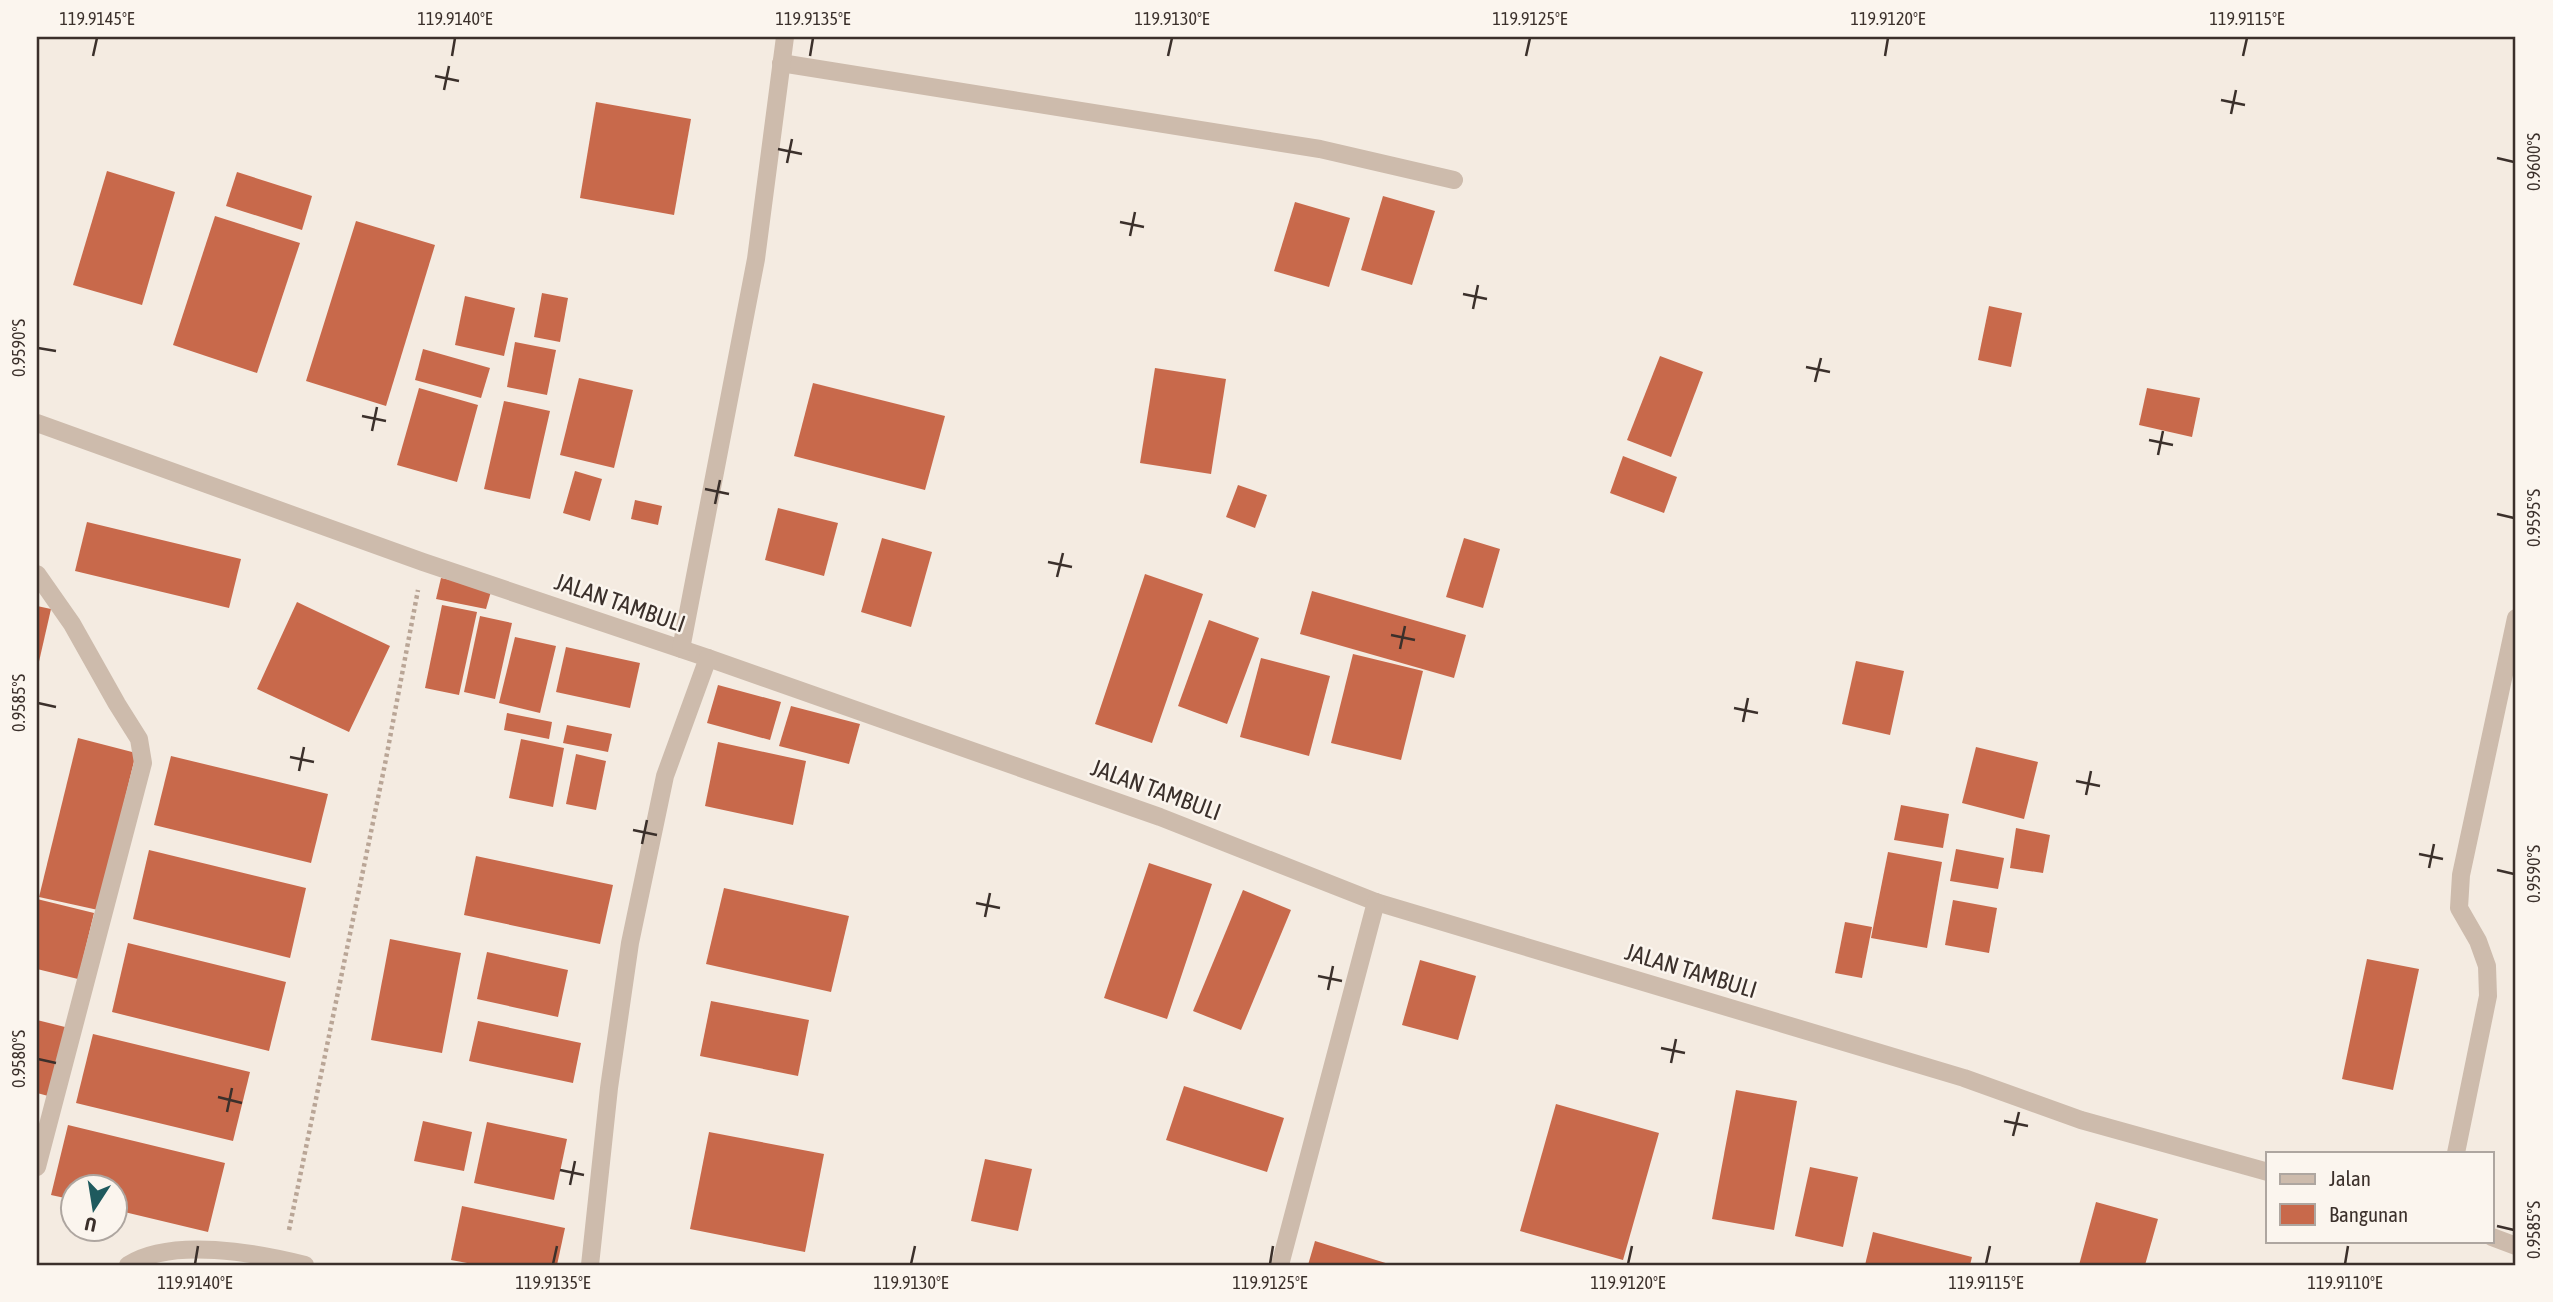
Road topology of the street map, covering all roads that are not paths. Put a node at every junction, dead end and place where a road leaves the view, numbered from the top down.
1 (785, 37) edge
2 (781, 62) junction
3 (1454, 180) dead end
4 (39, 424) edge
5 (37, 443) edge
6 (37, 574) edge
7 (2516, 618) edge
8 (681, 649) junction
9 (708, 658) junction
10 (1376, 902) junction
11 (2456, 1152) edge
12 (37, 1167) edge
13 (2266, 1171) edge
14 (2494, 1238) edge
15 (2516, 1246) edge
16 (128, 1265) edge
17 (305, 1265) edge
18 (590, 1265) edge
19 (1280, 1265) edge

1 - 2 street
2 - 3 street
2 - 8 street
4 - 5 street
4 - 8 street, JALAN TAMBULI
6 - 12 street
7 - 11 street
8 - 9 street, JALAN TAMBULI
9 - 10 street, JALAN TAMBULI
9 - 18 street
10 - 13 street, JALAN TAMBULI
10 - 19 street
14 - 15 street
16 - 17 street

